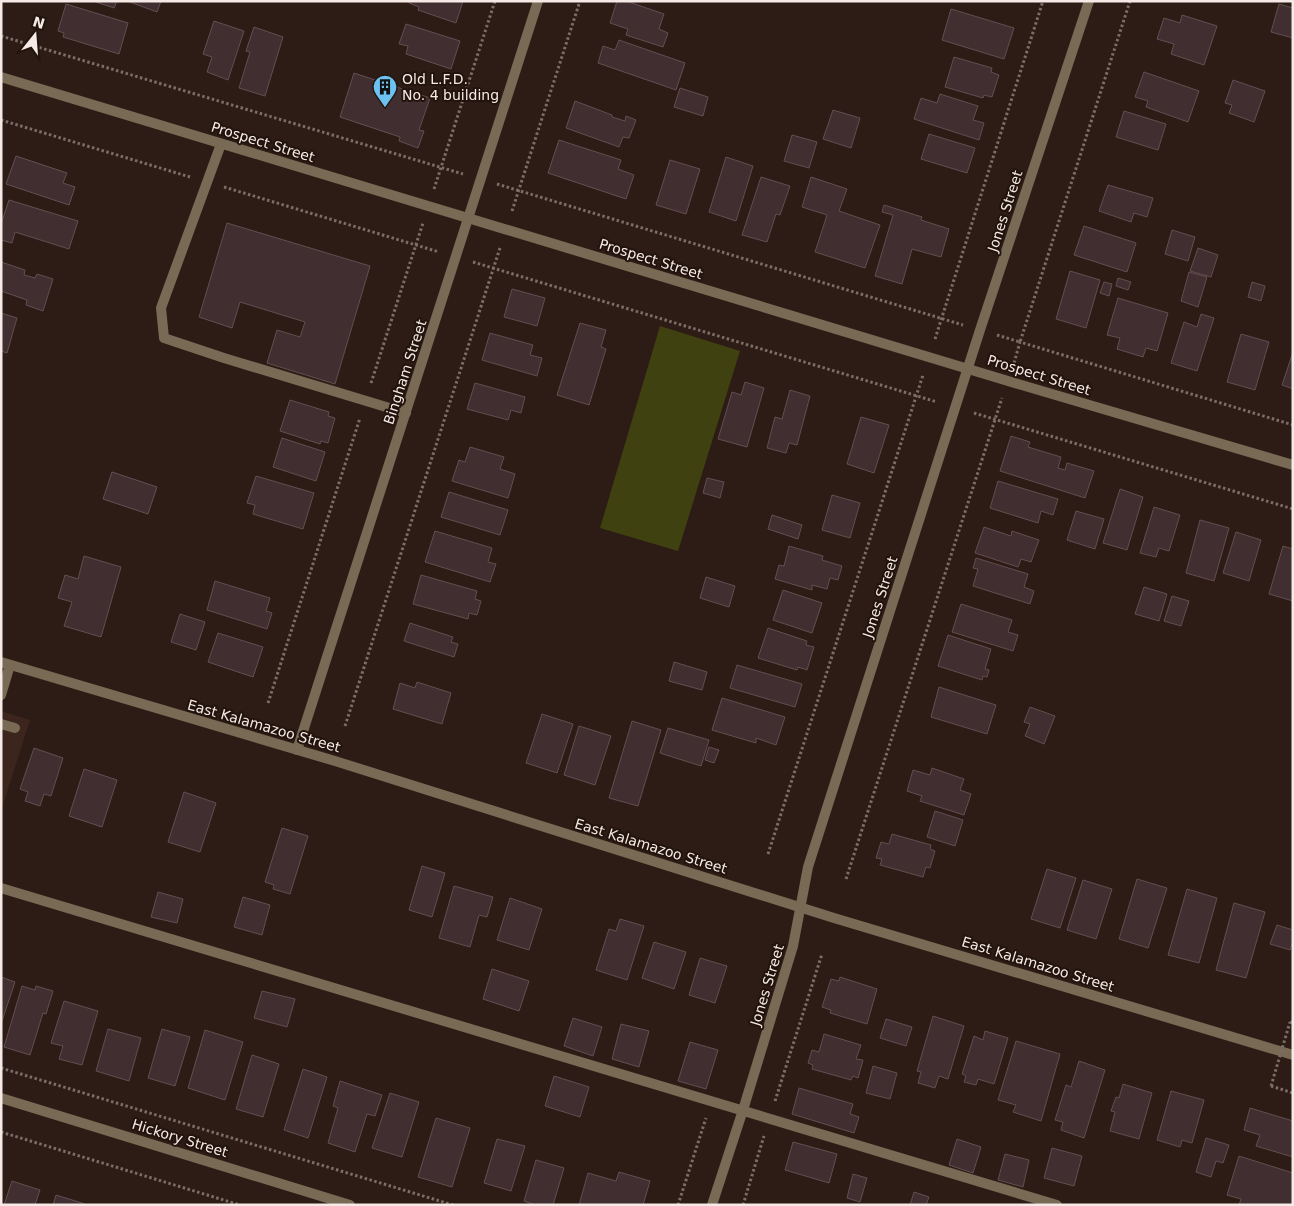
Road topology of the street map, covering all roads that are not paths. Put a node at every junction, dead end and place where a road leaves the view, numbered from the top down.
1 (538, 1) edge
2 (1089, 1) edge
3 (1, 78) edge
4 (221, 144) junction
5 (468, 218) junction
6 (968, 368) junction
7 (406, 413) junction
8 (1293, 465) edge
9 (5, 664) edge
10 (1, 695) edge
11 (1, 724) edge
12 (15, 728) dead end
13 (296, 750) junction
14 (1, 888) edge
15 (800, 906) junction
16 (1293, 1054) edge
17 (1, 1098) edge
18 (743, 1110) junction
19 (350, 1205) edge
20 (712, 1205) edge
21 (1057, 1205) edge

1 - 5 street, Bingham Street
2 - 6 street, Jones Street
3 - 4 street, Prospect Street
4 - 5 street, Prospect Street
4 - 7 street
5 - 6 street, Prospect Street
5 - 7 street, Bingham Street
6 - 8 street, Prospect Street
6 - 15 street, Jones Street
7 - 13 street, Bingham Street
9 - 10 street
9 - 13 street, East Kalamazoo Street
11 - 12 street
13 - 15 street, East Kalamazoo Street
14 - 18 street
15 - 16 street, East Kalamazoo Street
15 - 18 street, Jones Street
17 - 19 street, Hickory Street
18 - 20 street, Jones Street
18 - 21 street

